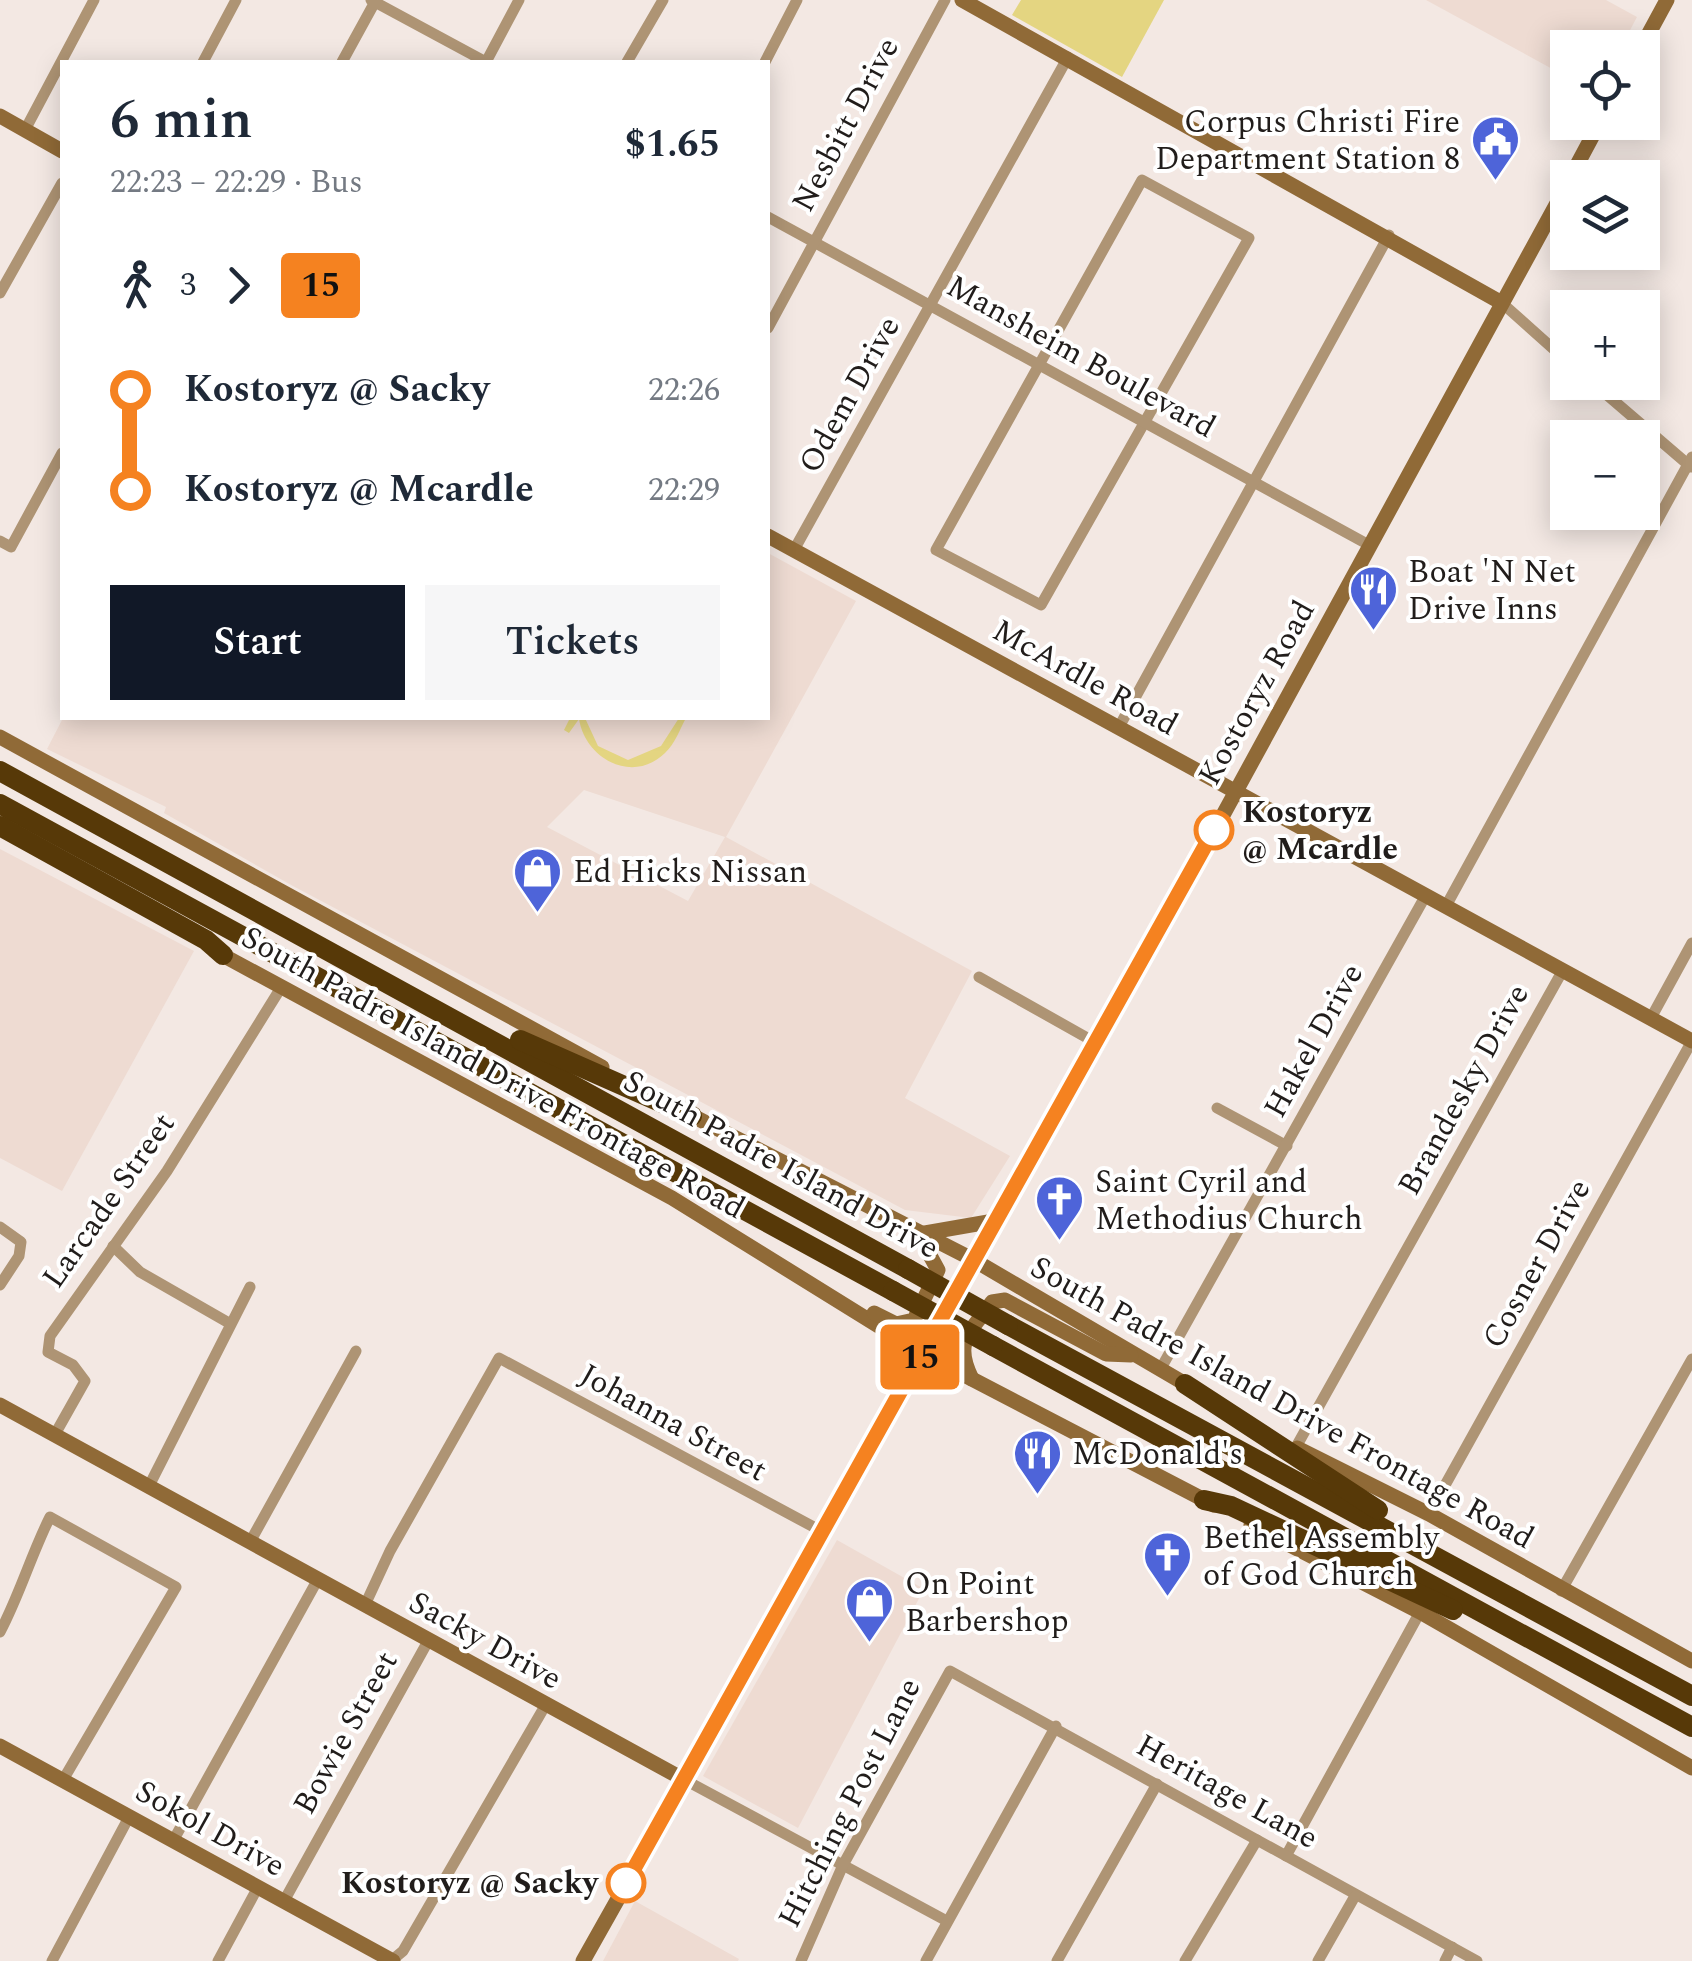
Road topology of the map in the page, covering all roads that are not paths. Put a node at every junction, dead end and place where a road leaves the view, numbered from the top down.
1 (94, 0) edge
2 (236, 0) edge
3 (518, 0) edge
4 (663, 0) edge
5 (797, 0) edge
6 (945, 0) edge
7 (962, 0) edge
8 (1667, 0) edge
9 (374, 1) edge
10 (1651, 30) edge
11 (1068, 57) junction
12 (62, 60) edge
13 (204, 60) edge
14 (343, 60) edge
15 (482, 60) edge
16 (487, 60) edge
17 (628, 60) edge
18 (766, 60) edge
19 (60, 63) edge
20 (0, 116) edge
21 (24, 130) junction
22 (60, 149) edge
23 (60, 186) edge
24 (1550, 215) edge
25 (770, 217) edge
26 (1389, 235) junction
27 (814, 242) junction
28 (0, 293) edge
29 (1502, 302) junction
30 (932, 306) junction
31 (770, 324) edge
32 (1550, 346) edge
33 (1040, 365) junction
34 (1614, 400) edge
35 (1146, 423) junction
36 (60, 456) edge
37 (1691, 463) edge
38 (1251, 480) junction
39 (770, 537) edge
40 (5, 544) edge
41 (1369, 545) junction
42 (794, 550) junction
43 (1119, 728) junction
44 (0, 737) edge
45 (0, 771) edge
46 (1235, 791) junction
47 (0, 804) edge
48 (0, 826) edge
49 (0, 837) edge
50 (1426, 895) junction
51 (1446, 906) junction
52 (1692, 943) edge
53 (322, 945) junction
54 (223, 955) junction
55 (1562, 970) junction
56 (979, 977) dead end
57 (282, 986) junction
58 (1652, 1018) junction
59 (1692, 1041) edge
60 (1098, 1044) junction
61 (1217, 1108) dead end
62 (692, 1116) junction
63 (1287, 1146) junction
64 (994, 1221) junction
65 (0, 1227) edge
66 (916, 1231) junction
67 (113, 1246) junction
68 (972, 1260) junction
69 (776, 1265) junction
70 (0, 1285) edge
71 (250, 1287) dead end
72 (228, 1323) junction
73 (356, 1351) dead end
74 (922, 1353) junction
75 (1135, 1355) junction
76 (1692, 1359) edge
77 (1160, 1370) junction
78 (972, 1379) junction
79 (1184, 1384) junction
80 (0, 1406) edge
81 (54, 1436) junction
82 (1296, 1447) junction
83 (149, 1486) junction
84 (1204, 1500) junction
85 (1430, 1514) junction
86 (823, 1532) junction
87 (250, 1542) junction
88 (318, 1579) junction
89 (1493, 1586) junction
90 (1561, 1591) junction
91 (365, 1605) junction
92 (1420, 1612) junction
93 (0, 1632) edge
94 (427, 1643) junction
95 (1568, 1660) junction
96 (1692, 1660) edge
97 (950, 1670) joint
98 (1692, 1696) edge
99 (545, 1706) junction
100 (1056, 1726) junction
101 (1692, 1727) edge
102 (1, 1748) edge
103 (1692, 1768) edge
104 (684, 1779) junction
105 (63, 1780) junction
106 (1158, 1784) junction
107 (130, 1817) junction
108 (1257, 1840) junction
109 (173, 1841) junction
110 (1286, 1856) junction
111 (843, 1865) junction
112 (258, 1887) junction
113 (1355, 1896) junction
114 (284, 1901) junction
115 (946, 1920) junction
116 (1452, 1947) junction
117 (52, 1961) edge
118 (218, 1961) edge
119 (392, 1961) edge
120 (583, 1961) edge
121 (800, 1961) edge
122 (926, 1961) edge
123 (1057, 1961) edge
124 (1185, 1961) edge
125 (1318, 1961) edge
126 (1446, 1961) edge
127 (1477, 1961) edge

1 - 12 street
2 - 13 street
3 - 16 street
4 - 17 street
5 - 18 street
6 - 27 street, Nesbitt Drive
7 - 11 main road
8 - 10 main road
9 - 14 street
9 - 15 street
11 - 26 main road
11 - 30 street, Odem Drive
19 - 21 street
20 - 21 main road
21 - 22 main road
23 - 28 street
24 - 29 main road, Kostoryz Road
25 - 27 street, Mansheim Boulevard
26 - 29 main road
26 - 38 street
27 - 30 street, Mansheim Boulevard
27 - 31 street, Nesbitt Drive
29 - 32 street
29 - 41 main road, Kostoryz Road
30 - 33 street, Mansheim Boulevard
30 - 42 street, Odem Drive
33 - 35 street, Mansheim Boulevard
33 - 35 street
33 - 35 street
34 - 37 street
35 - 38 street, Mansheim Boulevard
36 - 40 street
37 - 51 street
38 - 41 street, Mansheim Boulevard
38 - 43 street
39 - 42 main road, McArdle Road
41 - 46 main road, Kostoryz Road
42 - 43 main road, McArdle Road
43 - 46 main road, McArdle Road
44 - 62 main road, South Padre Island Drive Frontage Road
45 - 53 highway, South Padre Island Drive
46 - 50 main road, McArdle Road
46 - 60 main road, Kostoryz Road
47 - 95 highway, South Padre Island Drive, bridge
48 - 54 highway
49 - 54 main road, South Padre Island Drive Frontage Road
50 - 51 main road, McArdle Road
50 - 63 street, Hakel Drive
51 - 55 main road, McArdle Road
52 - 58 street
53 - 62 highway
53 - 89 highway, South Padre Island Drive, bridge
54 - 57 main road, South Padre Island Drive Frontage Road
55 - 58 main road, McArdle Road
55 - 82 street, Brandesky Drive
56 - 60 street
57 - 67 street, Larcade Street
57 - 69 main road, South Padre Island Drive Frontage Road
58 - 59 main road, McArdle Road
59 - 85 street, Cosner Drive
60 - 64 main road, Kostoryz Road
61 - 63 street
62 - 66 main road, South Padre Island Drive Frontage Road
63 - 77 street, Hakel Drive
64 - 66 main road
64 - 68 main road, Kostoryz Road
65 - 70 street
66 - 68 main road, South Padre Island Drive Frontage Road
66 - 69 main road
67 - 72 street
67 - 81 street, Larcade Street
68 - 74 main road, Kostoryz Road
68 - 75 main road, South Padre Island Drive Frontage Road
69 - 74 main road, South Padre Island Drive Frontage Road
71 - 72 street
72 - 83 street
73 - 87 street
74 - 78 main road, South Padre Island Drive Frontage Road
74 - 86 main road, Kostoryz Road
75 - 77 main road, South Padre Island Drive Frontage Road
75 - 78 main road
76 - 90 street
77 - 79 main road, South Padre Island Drive Frontage Road
78 - 84 main road, South Padre Island Drive Frontage Road
79 - 82 main road, South Padre Island Drive Frontage Road
79 - 89 highway
80 - 81 main road, Sacky Drive
81 - 83 main road, Sacky Drive
82 - 85 main road, South Padre Island Drive Frontage Road
83 - 87 main road, Sacky Drive
84 - 92 main road, South Padre Island Drive Frontage Road
84 - 95 highway
85 - 90 main road, South Padre Island Drive Frontage Road
86 - 91 street, Johanna Street
86 - 104 main road, Kostoryz Road
87 - 88 main road, Sacky Drive
88 - 91 main road, Sacky Drive
88 - 109 street
89 - 98 highway, South Padre Island Drive
90 - 96 main road, South Padre Island Drive Frontage Road
91 - 94 main road, Sacky Drive
92 - 103 main road, South Padre Island Drive Frontage Road
92 - 110 street
93 - 105 street
94 - 99 main road, Sacky Drive
94 - 114 street, Bowie Street
95 - 101 highway, South Padre Island Drive
97 - 100 street, Heritage Lane
97 - 111 street, Hitching Post Lane
99 - 104 main road, Sacky Drive
99 - 119 street
100 - 106 street, Heritage Lane
100 - 115 street
102 - 105 main road, Sokol Drive
104 - 111 street, Sacky Drive
104 - 120 main road, Kostoryz Road
105 - 107 main road, Sokol Drive
106 - 108 street, Heritage Lane
106 - 123 street
107 - 109 main road, Sokol Drive
107 - 117 street
108 - 110 street, Heritage Lane
108 - 124 street
109 - 112 main road, Sokol Drive
110 - 113 street, Heritage Lane
111 - 115 street, Sacky Drive
111 - 121 street, Hitching Post Lane
112 - 114 main road, Sokol Drive
112 - 118 street
113 - 116 street, Heritage Lane
113 - 125 street
114 - 119 main road, Sokol Drive
115 - 122 street
116 - 126 street
116 - 127 street, Heritage Lane

